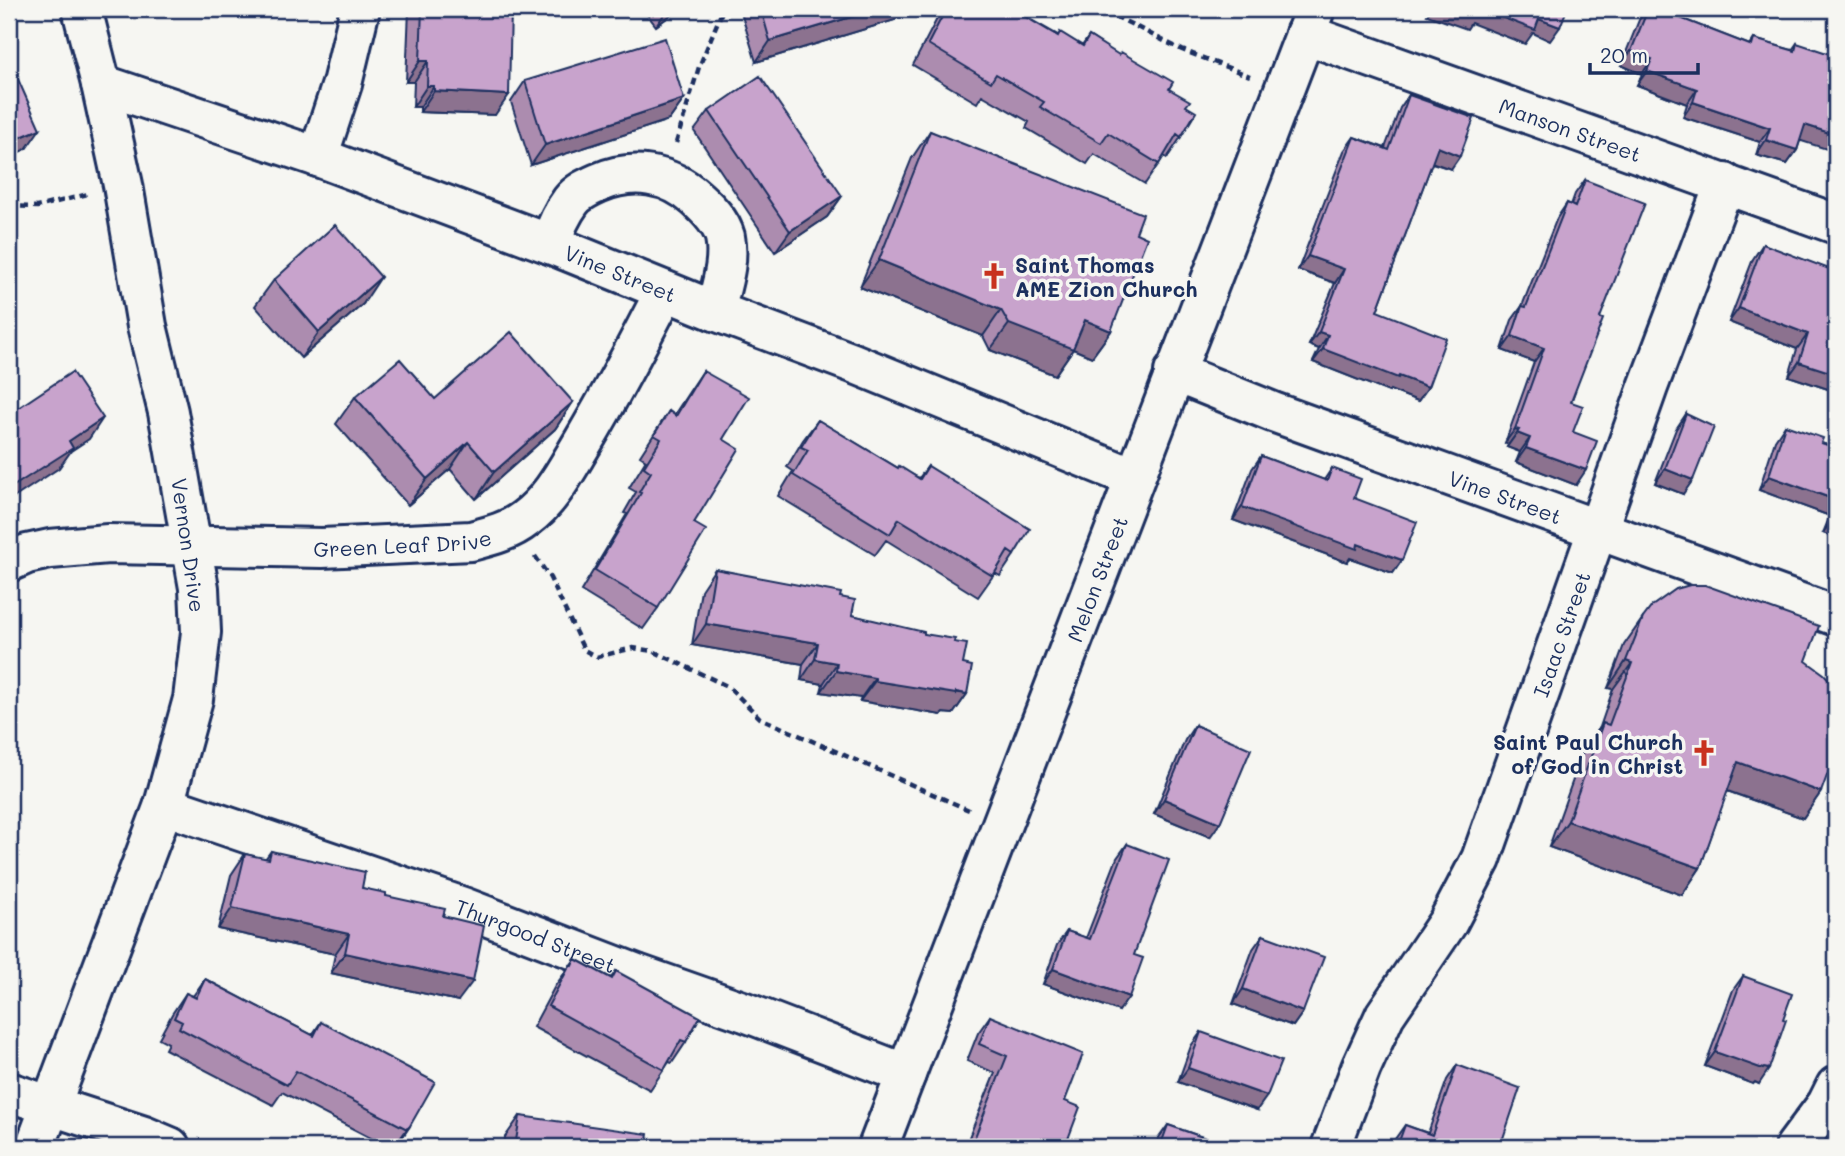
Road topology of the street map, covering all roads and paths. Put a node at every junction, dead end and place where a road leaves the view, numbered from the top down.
1 (82, 9) edge
2 (360, 9) edge
3 (723, 9) edge
4 (1092, 9) edge
5 (1310, 21) edge
6 (101, 84) junction
7 (1284, 89) junction
8 (318, 157) junction
9 (666, 179) junction
10 (1725, 183) junction
11 (123, 185) junction
12 (9, 206) edge
13 (1836, 225) edge
14 (550, 244) junction
15 (665, 291) junction
16 (715, 310) junction
17 (1174, 372) junction
18 (1134, 478) junction
19 (515, 526) junction
20 (1598, 530) junction
21 (192, 547) junction
22 (9, 562) edge
23 (1836, 616) edge
24 (164, 804) junction
25 (1001, 824) junction
26 (906, 1074) junction
27 (1836, 1086) edge
28 (9, 1092) edge
29 (52, 1106) junction
30 (35, 1147) edge
31 (170, 1147) edge
32 (878, 1147) edge
33 (1331, 1147) edge
34 (1795, 1147) edge

1 - 6 street, Vernon Drive
2 - 8 street
3 - 9 path
4 - 7 path
5 - 7 street, Melon Street
5 - 10 street, Manson Street
6 - 8 street, Vine Street
6 - 11 street, Vernon Drive
7 - 17 street, Melon Street
8 - 14 street, Vine Street
9 - 14 street
9 - 16 street
10 - 13 street, Manson Street
10 - 20 street, Isaac Street
11 - 12 path
11 - 21 street, Vernon Drive
14 - 15 street, Vine Street
15 - 16 street, Vine Street
15 - 19 street, Green Leaf Drive
16 - 18 street, Vine Street
17 - 18 street, Melon Street
17 - 20 street, Vine Street
18 - 25 street, Melon Street
19 - 21 street, Green Leaf Drive
19 - 25 path
20 - 23 street, Vine Street
20 - 33 street, Isaac Street
21 - 22 street, Green Leaf Drive
21 - 24 street, Vernon Drive
24 - 26 street, Thurgood Street
24 - 29 street, Vernon Drive
25 - 26 street, Melon Street
26 - 32 street, Melon Street
27 - 34 street
28 - 29 street
29 - 30 street, Vernon Drive
29 - 31 street

